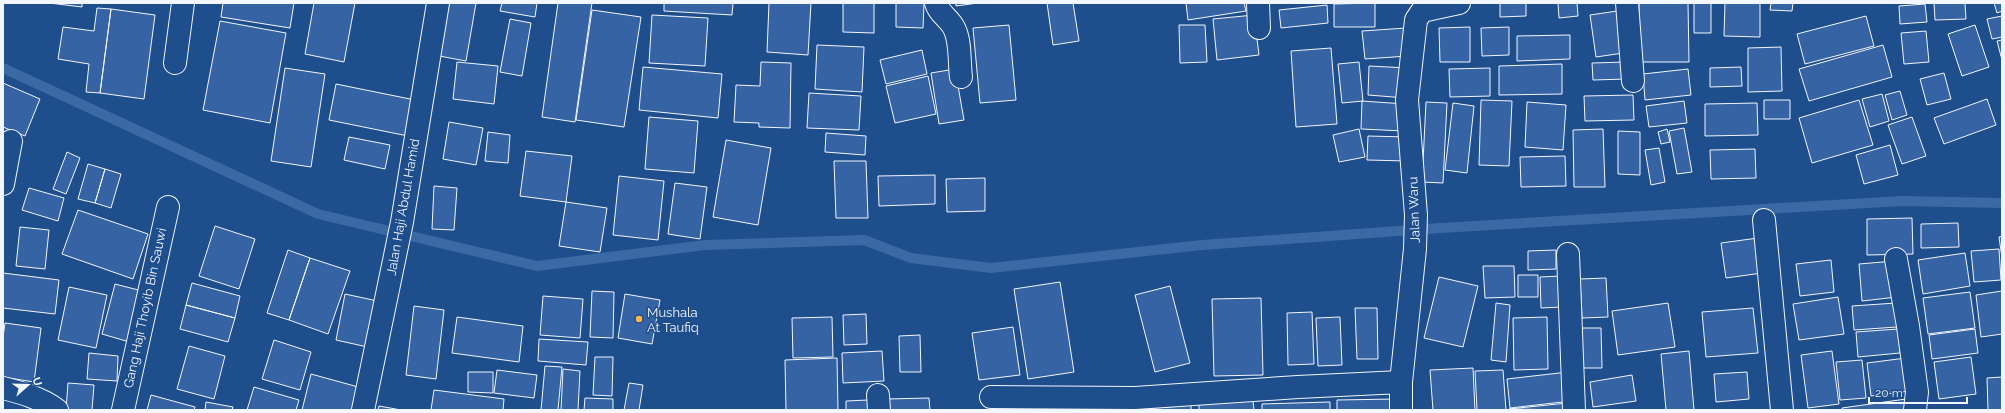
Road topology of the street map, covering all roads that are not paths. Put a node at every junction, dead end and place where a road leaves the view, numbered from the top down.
1 (183, 3) edge
2 (438, 3) edge
3 (936, 3) edge
4 (1258, 3) edge
5 (1459, 3) edge
6 (1628, 3) edge
7 (1259, 28) dead end
8 (175, 63) dead end
9 (961, 77) dead end
10 (1633, 81) dead end
11 (11, 141) dead end
12 (3, 184) edge
13 (168, 207) dead end
14 (1764, 220) dead end
15 (1568, 254) dead end
16 (1896, 259) dead end
17 (1401, 382) junction
18 (3, 388) edge
19 (991, 398) dead end
20 (57, 410) edge
21 (123, 410) edge
22 (362, 410) edge
23 (1401, 410) edge
24 (1574, 410) edge
25 (1782, 410) edge
26 (1915, 410) edge

1 - 8 street
2 - 22 street, Jalan Haji Abdul Hamid
3 - 9 street
4 - 7 street
5 - 17 street, Jalan Waru
6 - 10 street
11 - 12 street
13 - 21 street, Gang Haji Thoyib Bin Sauwi
14 - 25 street
15 - 24 street
16 - 26 street
17 - 19 street
17 - 23 street, Jalan Waru
18 - 20 street

